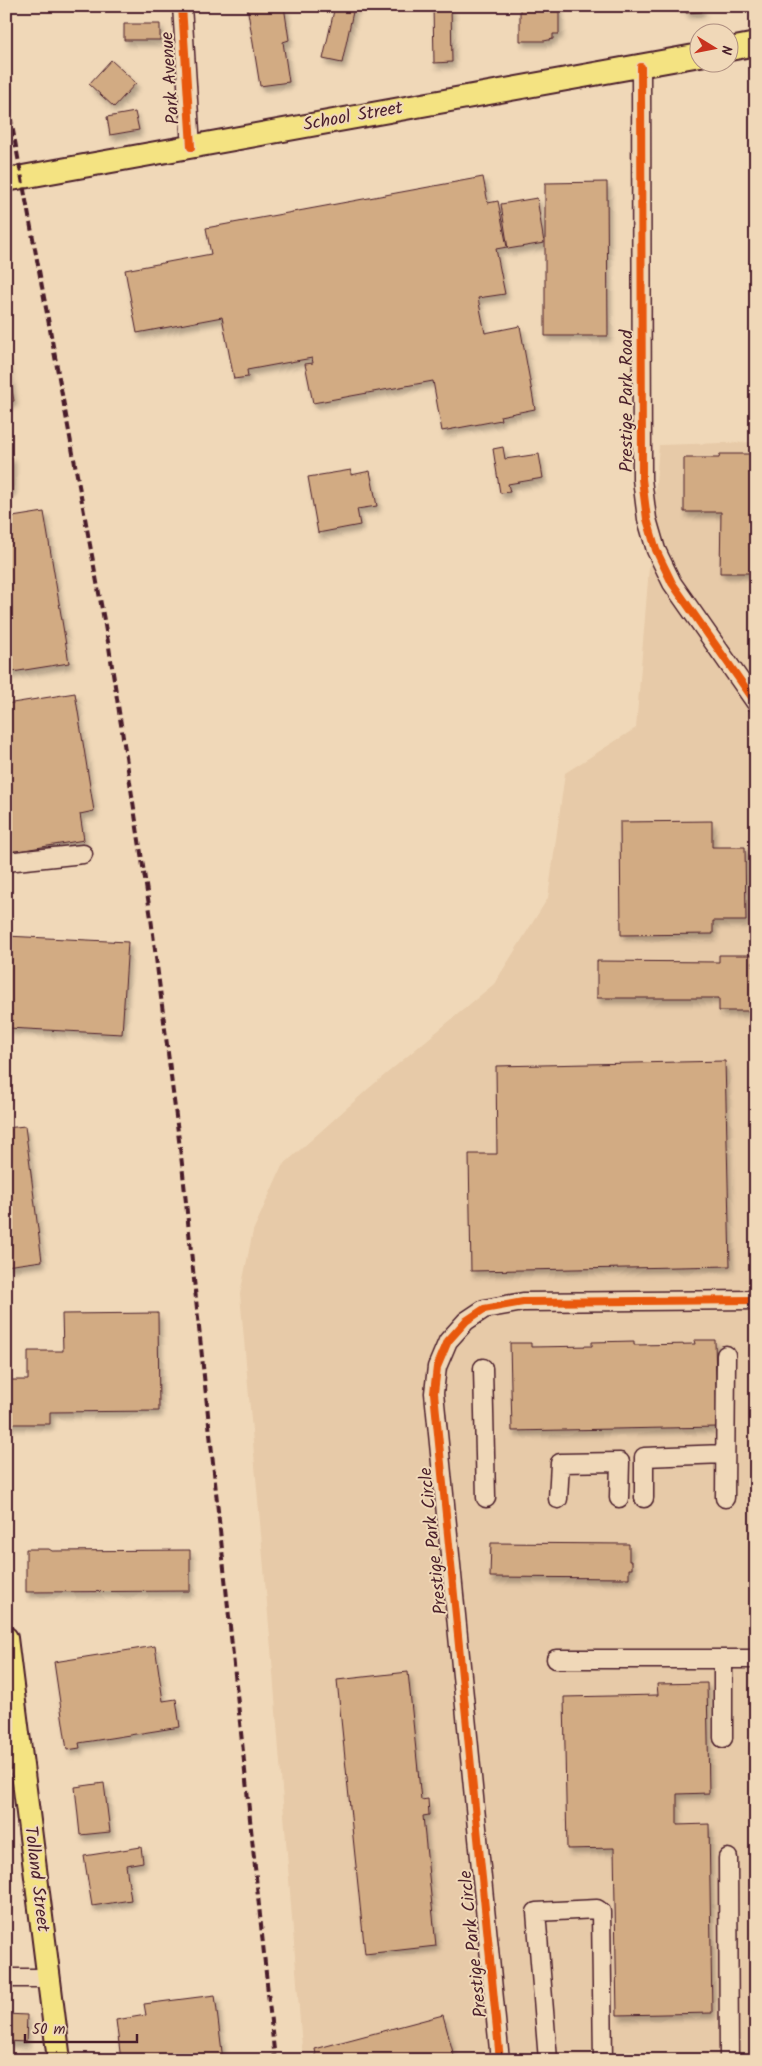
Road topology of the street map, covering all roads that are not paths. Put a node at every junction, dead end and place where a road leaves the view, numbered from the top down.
1 (182, 6) edge
2 (756, 44) edge
3 (740, 47) edge
4 (690, 57) edge
5 (641, 67) junction
6 (191, 147) junction
7 (6, 180) edge
8 (756, 703) edge
9 (83, 854) dead end
10 (6, 862) edge
11 (756, 1300) edge
12 (726, 1355) dead end
13 (483, 1368) dead end
14 (725, 1454) junction
15 (486, 1498) dead end
16 (619, 1498) dead end
17 (644, 1498) dead end
18 (725, 1498) dead end
19 (558, 1499) dead end
20 (6, 1638) edge
21 (556, 1659) dead end
22 (756, 1659) edge
23 (723, 1660) junction
24 (724, 1738) dead end
25 (728, 1858) dead end
26 (6, 1978) edge
27 (48, 1978) junction
28 (59, 2060) edge
29 (500, 2060) edge
30 (548, 2060) edge
31 (603, 2060) edge
32 (729, 2060) edge

1 - 6 street, Park Avenue
2 - 3 main road
4 - 5 main road, School Street
5 - 6 main road, School Street
5 - 8 street, Prestige Park Road
6 - 7 main road, School Street
9 - 10 street
11 - 29 street, Prestige Park Circle
12 - 14 street
13 - 15 street
14 - 17 street
14 - 18 street
16 - 19 street
20 - 27 main road, Tolland Street
21 - 23 street
22 - 23 street
23 - 24 street
25 - 32 street
26 - 27 street
27 - 28 main road, Tolland Street
30 - 31 street

